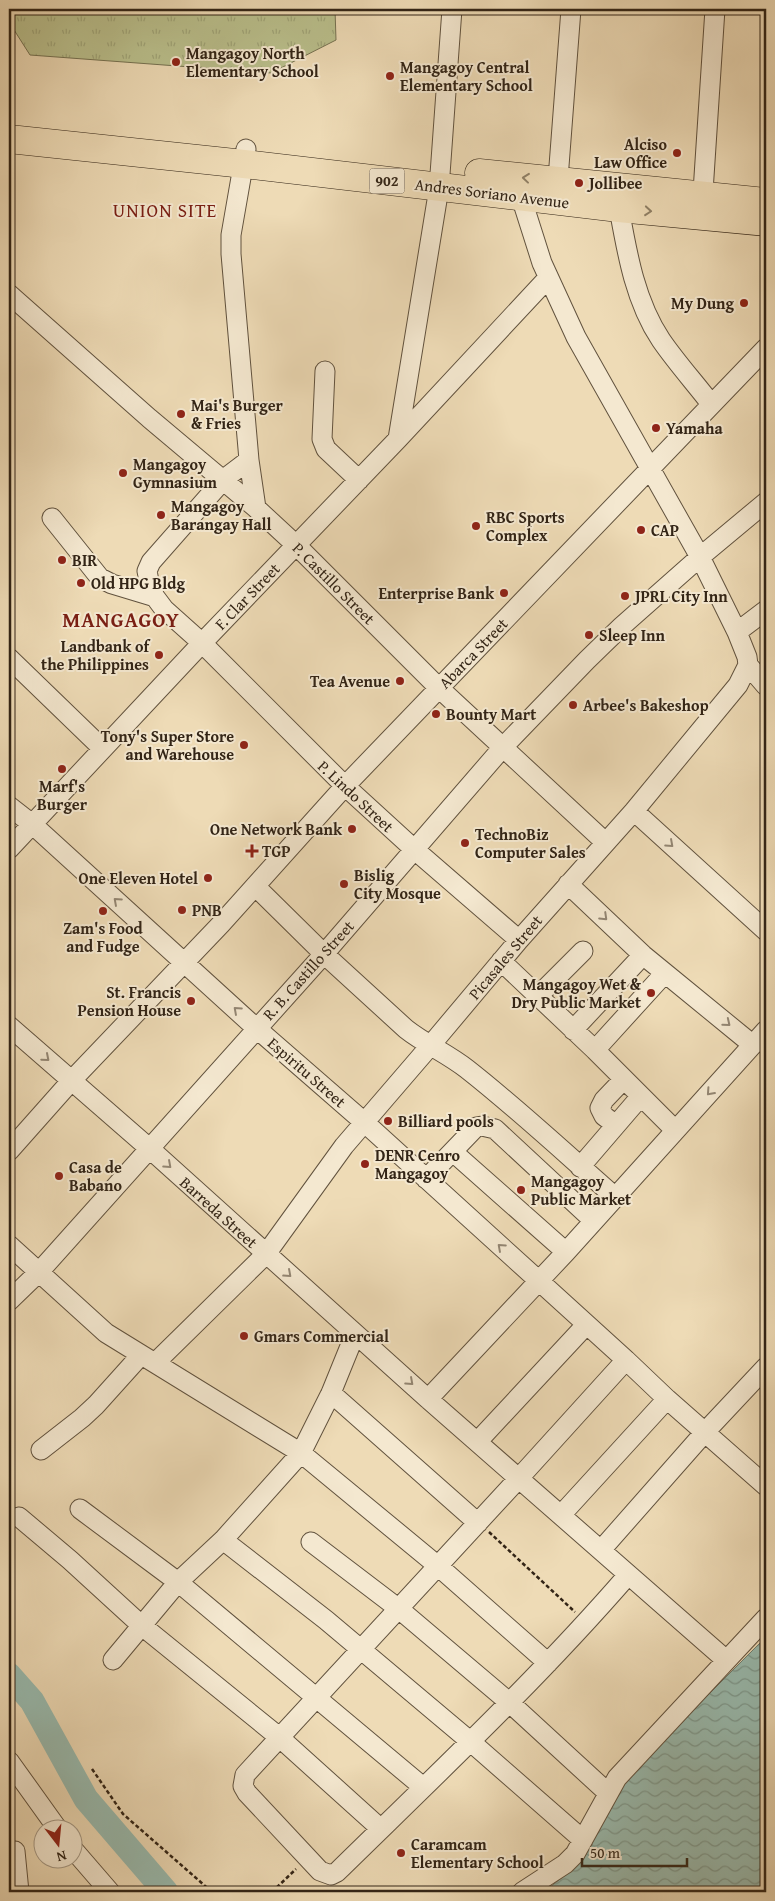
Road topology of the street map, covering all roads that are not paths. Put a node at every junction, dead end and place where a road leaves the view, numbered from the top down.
1 (452, 9) edge
2 (571, 9) edge
3 (715, 9) edge
4 (9, 124) edge
5 (9, 139) edge
6 (245, 157) junction
7 (440, 178) junction
8 (557, 191) junction
9 (521, 197) junction
10 (766, 202) edge
11 (702, 206) junction
12 (619, 208) junction
13 (766, 222) edge
14 (548, 278) junction
15 (9, 294) edge
16 (766, 348) edge
17 (324, 371) dead end
18 (711, 404) junction
19 (398, 439) junction
20 (249, 460) junction
21 (651, 468) junction
22 (224, 480) junction
23 (359, 480) junction
24 (766, 502) edge
25 (256, 508) junction
26 (52, 518) dead end
27 (296, 545) junction
28 (700, 557) junction
29 (155, 598) junction
30 (766, 610) edge
31 (736, 632) junction
32 (202, 643) junction
33 (9, 658) edge
34 (748, 665) junction
35 (766, 686) edge
36 (439, 688) junction
37 (504, 746) junction
38 (102, 748) junction
39 (345, 786) junction
40 (9, 806) edge
41 (634, 811) junction
42 (32, 824) junction
43 (605, 842) junction
44 (9, 849) edge
45 (415, 850) junction
46 (568, 884) junction
47 (255, 886) junction
48 (766, 931) edge
49 (519, 940) junction
50 (583, 951) dead end
51 (324, 954) junction
52 (643, 955) junction
53 (501, 961) junction
54 (185, 962) junction
55 (665, 973) junction
56 (538, 996) junction
57 (9, 1026) edge
58 (256, 1028) junction
59 (573, 1030) junction
60 (766, 1030) edge
61 (752, 1044) junction
62 (430, 1046) junction
63 (595, 1050) junction
64 (624, 1079) junction
65 (72, 1080) junction
66 (641, 1096) junction
67 (364, 1122) junction
68 (616, 1125) junction
69 (675, 1130) junction
70 (149, 1148) junction
71 (9, 1151) edge
72 (453, 1152) junction
73 (580, 1167) junction
74 (426, 1179) junction
75 (615, 1197) junction
76 (593, 1220) junction
77 (9, 1245) edge
78 (566, 1252) junction
79 (266, 1254) junction
80 (39, 1272) junction
81 (537, 1280) junction
82 (9, 1301) edge
83 (586, 1325) junction
84 (356, 1334) junction
85 (148, 1359) junction
86 (626, 1360) junction
87 (766, 1367) edge
88 (332, 1394) junction
89 (428, 1399) junction
90 (667, 1399) junction
91 (705, 1432) junction
92 (478, 1441) junction
93 (41, 1450) dead end
94 (301, 1453) junction
95 (519, 1478) junction
96 (766, 1486) edge
97 (80, 1509) dead end
98 (561, 1515) junction
99 (19, 1517) dead end
100 (478, 1523) junction
101 (224, 1540) junction
102 (311, 1542) dead end
103 (601, 1550) junction
104 (438, 1566) junction
105 (628, 1575) junction
106 (178, 1582) junction
107 (399, 1609) junction
108 (766, 1618) edge
109 (141, 1625) junction
110 (362, 1650) junction
111 (113, 1660) dead end
112 (726, 1660) junction
113 (548, 1664) junction
114 (317, 1698) junction
115 (510, 1703) junction
116 (278, 1737) junction
117 (471, 1742) junction
118 (9, 1761) edge
119 (423, 1787) junction
120 (608, 1793) junction
121 (50, 1818) edge
122 (381, 1829) junction
123 (583, 1840) junction
124 (15, 1851) dead end
125 (82, 1860) edge
126 (19, 1892) edge
127 (110, 1892) edge
128 (522, 1892) edge

1 - 7 street
2 - 8 street
3 - 11 street
4 - 6 highway, Andres Soriano Avenue / 902
5 - 6 highway, Andres Soriano Avenue / 902
6 - 7 highway, Andres Soriano Avenue / 902
6 - 20 street
8 -> 7 highway, Andres Soriano Avenue / 902
7 - 9 highway, Andres Soriano Avenue / 902
7 - 19 street
8 - 9 highway, Andres Soriano Avenue / 902
8 - 11 highway, Andres Soriano Avenue / 902
8 - 12 highway, Andres Soriano Avenue / 902
9 - 14 street
10 - 11 highway, Andres Soriano Avenue / 902
12 -> 11 highway, Andres Soriano Avenue / 902
11 - 13 highway, Andres Soriano Avenue / 902
12 - 18 street
14 - 19 street, F. Clar Street
14 - 21 street
15 - 22 street, P. Castillo Street
16 - 18 street, Abarca Street
17 - 23 street
18 - 21 street, Abarca Street
19 - 23 street, F. Clar Street
20 - 22 street
20 - 25 street
21 - 28 street
21 - 36 street, Abarca Street
22 - 25 street, P. Castillo Street
22 - 29 street
23 - 27 street, F. Clar Street
24 - 28 street, R. B. Castillo Street
25 - 27 street, P. Castillo Street
26 - 29 street
27 - 32 street, F. Clar Street
27 - 36 street, P. Castillo Street
28 - 31 street
28 - 37 street, R. B. Castillo Street
29 - 32 street, P. Lindo Street
30 - 31 street
31 - 34 street
32 - 38 street, F. Clar Street
32 - 39 street, P. Lindo Street
33 - 38 street
34 - 35 street
34 - 41 street, Picasales Street
36 - 37 street, P. Castillo Street
36 - 39 street, Abarca Street
37 - 43 street, P. Castillo Street
37 - 45 street, R. B. Castillo Street
38 - 42 street, F. Clar Street
39 - 45 street, P. Lindo Street
39 - 47 street, Abarca Street
40 - 42 street, Espiritu Street
41 - 43 street, Picasales Street
41 -> 48 street
42 - 44 street, F. Clar Street
54 -> 42 street, Espiritu Street
43 - 46 street, Picasales Street
45 - 49 street, P. Lindo Street
45 - 51 street, R. B. Castillo Street
46 - 49 street, Picasales Street
46 -> 52 street
47 - 51 street
47 - 54 street, Abarca Street
49 - 53 street, Picasales Street
50 - 56 street
51 - 58 street, R. B. Castillo Street
51 - 62 street
52 - 55 street
52 - 59 street
53 - 56 street
53 - 62 street, Picasales Street
58 -> 54 street, Espiritu Street
54 - 65 street, Abarca Street
55 -> 61 street
55 - 63 street
56 - 59 street
57 -> 65 street, Barreda Street
58 - 67 street, Espiritu Street
58 - 70 street, R. B. Castillo Street
59 - 63 street
60 - 61 street
61 -> 69 street
62 - 67 street, Picasales Street
62 - 73 street
63 - 64 street
64 - 66 street
64 - 68 street
65 - 70 street, Barreda Street
65 - 71 street, Abarca Street
66 - 68 street
66 - 69 street
67 - 74 street, Espiritu Street
67 - 79 street, Picasales Street
68 - 73 street
69 - 75 street
70 -> 79 street, Barreda Street
70 - 80 street, R. B. Castillo Street
72 - 74 street
72 - 76 street
72 - 78 street
73 - 75 street
81 -> 74 street, Espiritu Street
75 - 76 street
76 - 78 street
77 - 80 street
78 - 81 street
79 -> 84 street, Barreda Street
79 - 85 street, Picasales Street
80 - 82 street, R. B. Castillo Street
80 - 85 street
81 - 83 street, Espiritu Street
81 - 89 street
83 - 86 street, Espiritu Street
83 - 92 street
84 - 88 street
84 -> 89 street, Barreda Street
85 - 93 street, Picasales Street
85 - 94 street
86 - 90 street, Espiritu Street
86 - 95 street
87 - 91 street
88 - 94 street
88 - 100 street
89 - 92 street, Barreda Street
90 - 91 street, Espiritu Street
90 - 98 street
91 - 96 street, Espiritu Street
91 - 103 street
92 - 95 street, Barreda Street
94 - 101 street
94 - 104 street
95 - 98 street, Barreda Street
95 - 100 street
97 - 106 street
98 - 103 street, Barreda Street
99 - 109 street
100 - 104 street
101 - 106 street
101 - 110 street
102 - 107 street
103 - 105 street, Barreda Street
104 - 107 street
104 - 113 street
105 - 112 street, Barreda Street
105 - 113 street
106 - 109 street
106 - 114 street
107 - 110 street
107 - 115 street
108 - 112 street
109 - 111 street
109 - 116 street
110 - 114 street
110 - 117 street
112 - 120 street
113 - 115 street
114 - 116 street
114 - 119 street
115 - 117 street
115 - 120 street
116 - 122 street
116 - 122 street
117 - 119 street
117 - 123 street
118 - 121 street
119 - 122 street
120 - 123 street
123 - 128 street
124 - 126 street
125 - 127 street

